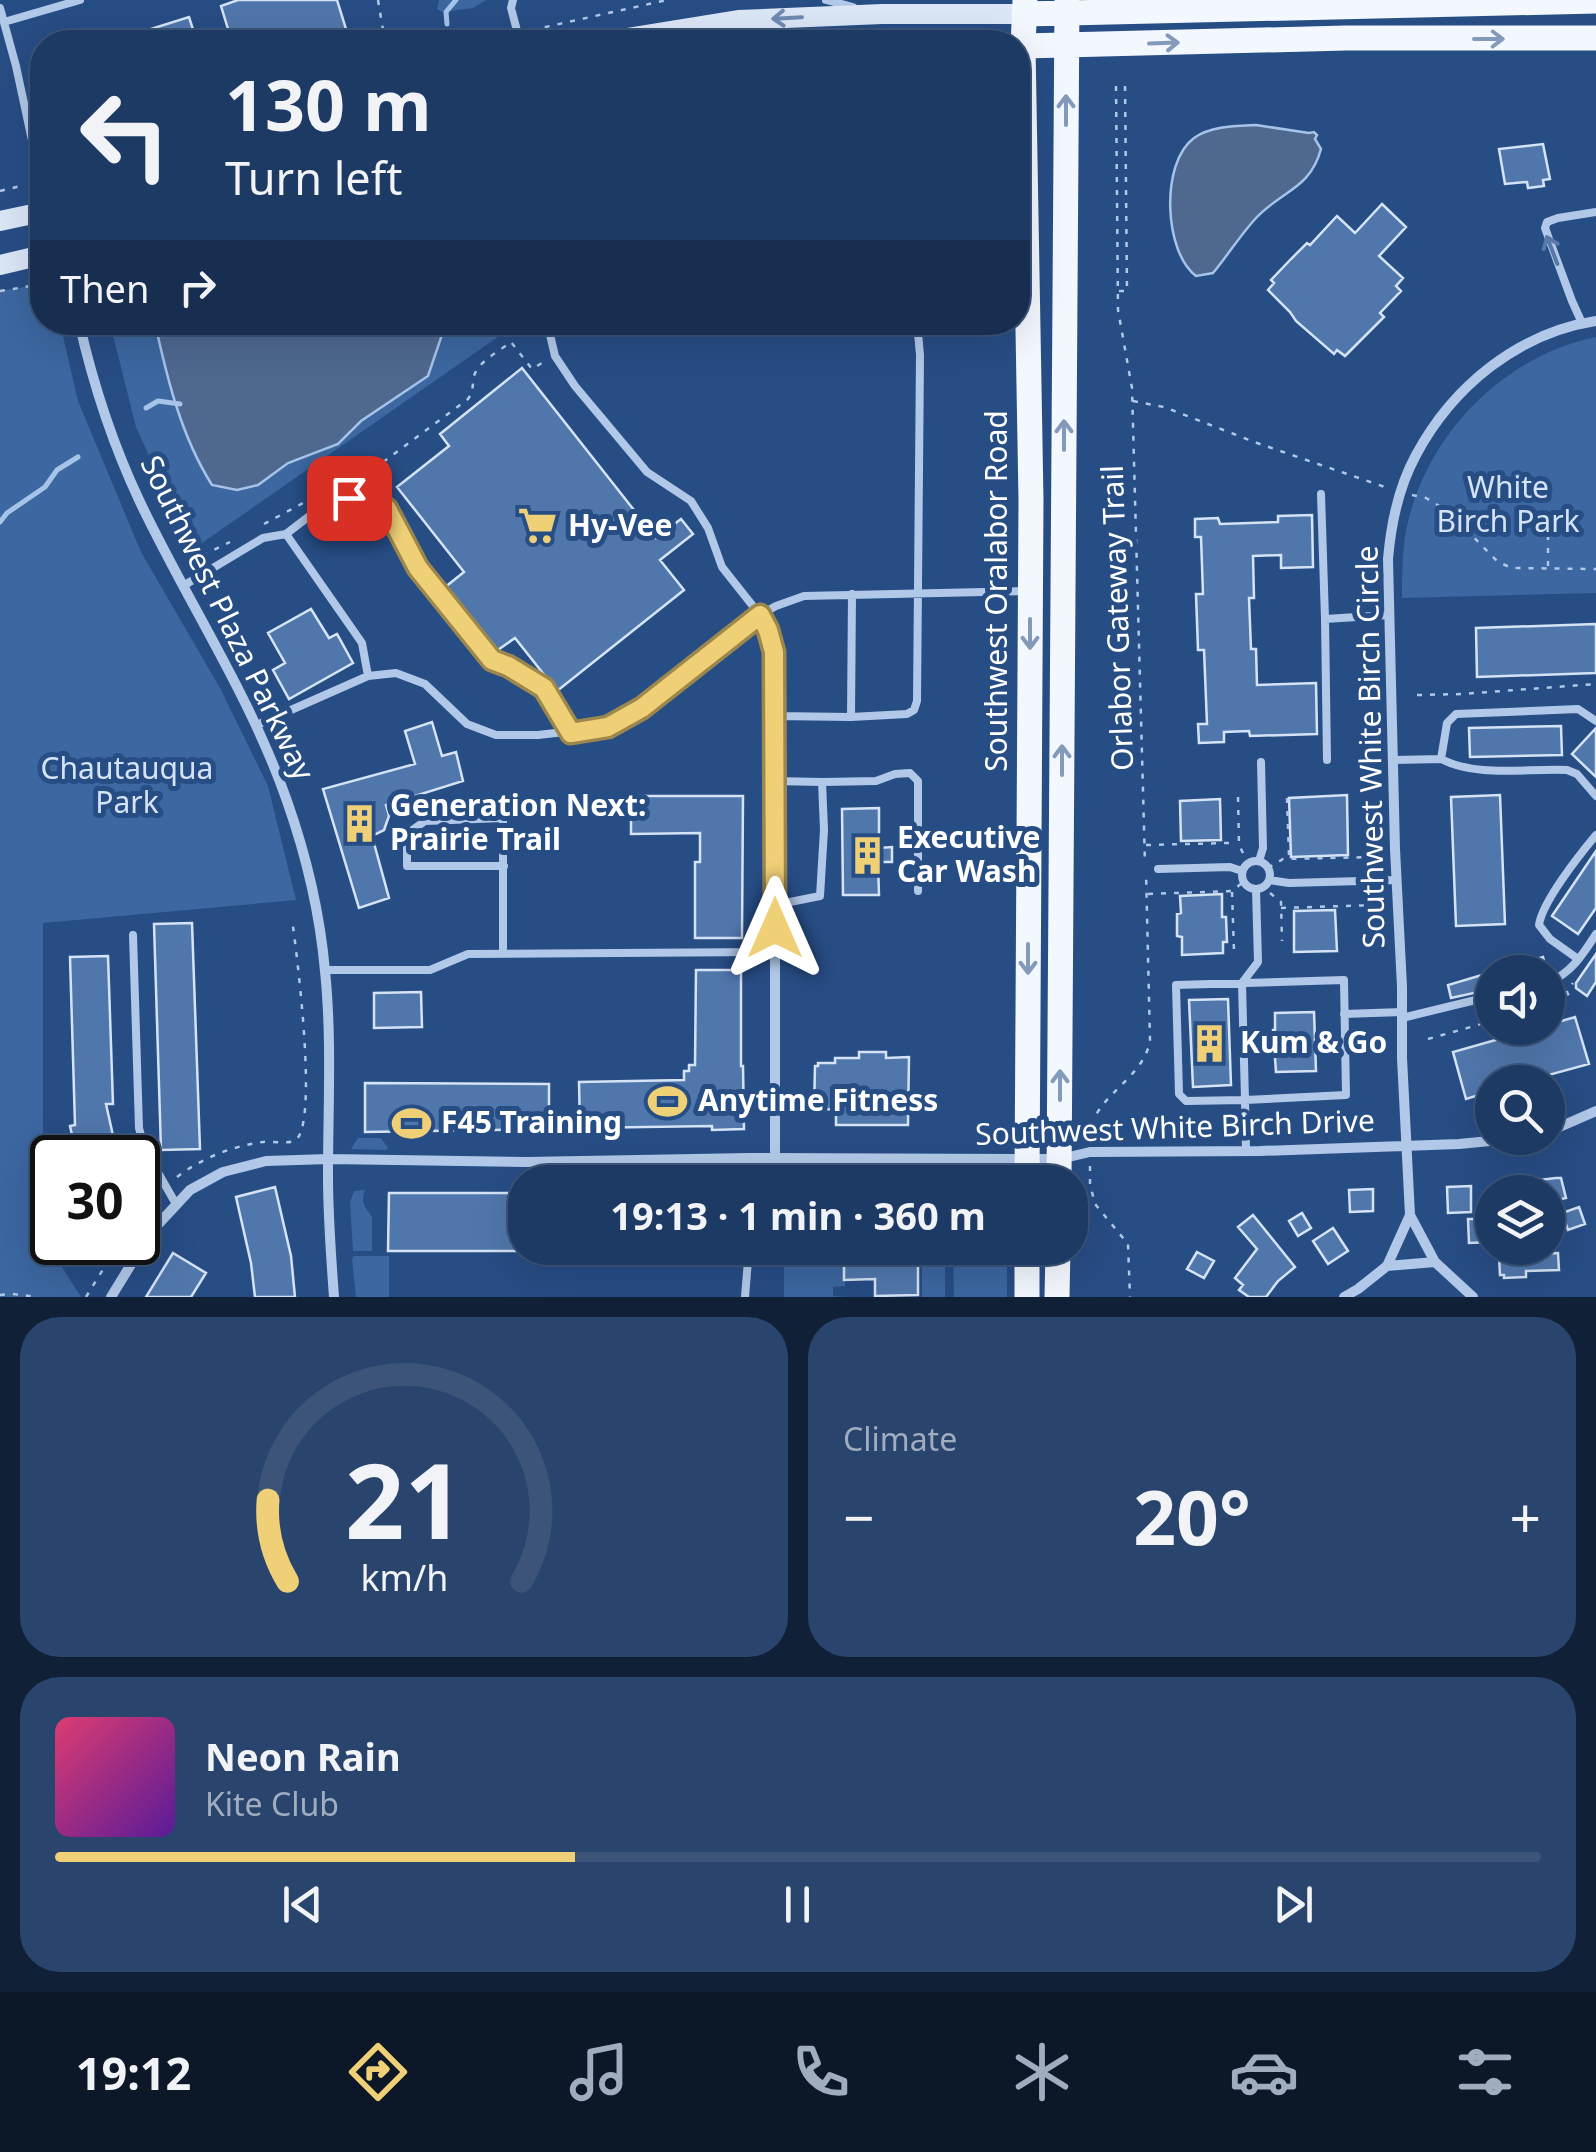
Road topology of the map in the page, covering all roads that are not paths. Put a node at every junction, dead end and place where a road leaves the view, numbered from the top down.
1 (80, 0) edge
2 (514, 0) edge
3 (826, 0) edge
4 (1596, 1) edge
5 (1067, 6) edge
6 (1025, 7) edge
7 (0, 8) edge
8 (882, 14) junction
9 (4, 22) junction
10 (517, 30) edge
11 (676, 30) edge
12 (1596, 38) edge
13 (1030, 46) edge
14 (1066, 46) junction
15 (30, 136) edge
16 (1596, 212) edge
17 (30, 215) edge
18 (0, 221) edge
19 (0, 265) edge
20 (30, 270) edge
21 (1596, 320) edge
22 (1582, 323) junction
23 (82, 335) edge
24 (550, 335) edge
25 (918, 335) edge
26 (1027, 335) edge
27 (1320, 494) dead end
28 (286, 534) junction
29 (183, 586) junction
30 (1030, 591) junction
31 (919, 593) junction
32 (852, 594) junction
33 (760, 615) junction
34 (1389, 615) junction
35 (1325, 619) junction
36 (368, 676) junction
37 (774, 716) junction
38 (851, 717) junction
39 (1596, 720) edge
40 (257, 725) junction
41 (571, 733) junction
42 (1441, 759) junction
43 (1328, 760) dead end
44 (1394, 760) junction
45 (1261, 762) dead end
46 (774, 781) junction
47 (822, 782) junction
48 (1596, 796) edge
49 (1596, 835) edge
50 (1259, 861) junction
51 (504, 866) junction
52 (1245, 867) junction
53 (1158, 869) dead end
54 (1397, 880) junction
55 (1263, 886) junction
56 (918, 891) dead end
57 (775, 905) junction
58 (1596, 934) edge
59 (133, 935) dead end
60 (775, 952) junction
61 (504, 953) junction
62 (1578, 959) junction
63 (326, 970) junction
64 (1565, 973) edge
65 (1242, 983) junction
66 (1475, 1000) edge
67 (1344, 1014) junction
68 (1402, 1015) junction
69 (1245, 1100) junction
70 (1596, 1111) edge
71 (1565, 1125) edge
72 (1475, 1141) edge
73 (1406, 1146) junction
74 (1246, 1150) junction
75 (328, 1159) junction
76 (775, 1159) junction
77 (902, 1165) edge
78 (1028, 1165) edge
79 (1060, 1165) edge
80 (1069, 1165) edge
81 (176, 1204) junction
82 (1410, 1214) junction
83 (1435, 1262) junction
84 (748, 1265) edge
85 (1027, 1265) edge
86 (1058, 1265) edge
87 (1387, 1266) junction
88 (112, 1297) edge
89 (334, 1297) edge
90 (745, 1297) edge
91 (1027, 1297) edge
92 (1057, 1297) edge
93 (1344, 1297) edge
94 (1473, 1297) edge

1 - 9 lane
2 - 10 lane
3 - 8 lane
4 - 5 main road
5 - 6 main road
5 - 14 main road
6 - 8 main road
7 - 9 lane
8 -> 11 main road
9 - 15 lane
14 -> 12 main road
13 - 14 main road
79 -> 14 main road
22 -> 16 lane
17 - 18 main road
19 - 20 main road
21 - 22 street, Southwest White Birch Circle
22 - 34 street, Southwest White Birch Circle
23 - 29 street, Southwest Plaza Parkway
24 - 33 lane
25 - 31 lane
26 - 30 main road, Southwest Oralabor Road
27 - 35 lane
28 - 29 lane
28 - 36 lane
28 - 41 lane
29 - 40 street, Southwest Plaza Parkway
30 - 31 lane
30 -> 78 main road, Southwest Oralabor Road
31 - 32 lane
31 - 38 lane
32 - 33 lane
32 - 38 lane
33 - 37 lane
33 - 41 lane
34 - 35 lane
34 - 44 street, Southwest White Birch Circle
35 - 43 lane
36 - 40 lane
36 - 41 lane
37 - 38 lane
37 - 46 lane
39 - 42 lane
40 - 63 street, Southwest Plaza Parkway
42 - 44 lane
42 - 48 lane
44 - 54 street, Southwest White Birch Circle
45 - 50 lane
46 - 47 lane
46 - 57 lane
47 - 56 lane
47 - 57 lane
49 - 62 lane
50 - 52 lane
50 - 55 lane
51 - 51 lane
51 - 61 lane
52 - 53 lane
52 - 55 lane
54 - 55 lane
54 - 68 street, Southwest White Birch Circle
55 - 65 lane
57 - 60 street
58 - 62 lane
59 - 81 lane
60 - 61 lane
60 - 76 street
61 - 63 lane
62 - 64 lane
63 - 75 street, Southwest Plaza Parkway
65 - 67 lane
65 - 69 lane
65 - 69 lane
66 - 68 lane
67 - 68 lane
67 - 69 lane
68 - 73 street, Southwest White Birch Circle
69 - 74 lane
70 - 71 street
72 - 73 street, Southwest White Birch Drive
73 - 74 street, Southwest White Birch Drive
73 - 82 street, Southwest White Birch Circle
74 - 80 street, Southwest White Birch Drive
75 - 76 street, Southwest White Birch Drive
75 - 81 street, Southwest White Birch Drive
75 - 89 street, Southwest Plaza Parkway
76 - 77 street, Southwest White Birch Drive
81 - 88 street, Southwest White Birch Drive
82 - 83 street, Southwest White Birch Circle
82 - 87 street, Southwest White Birch Circle
83 - 87 street
83 - 94 street, Southwest White Birch Circle
84 - 90 lane
85 - 91 main road
86 - 92 main road
87 - 93 street

